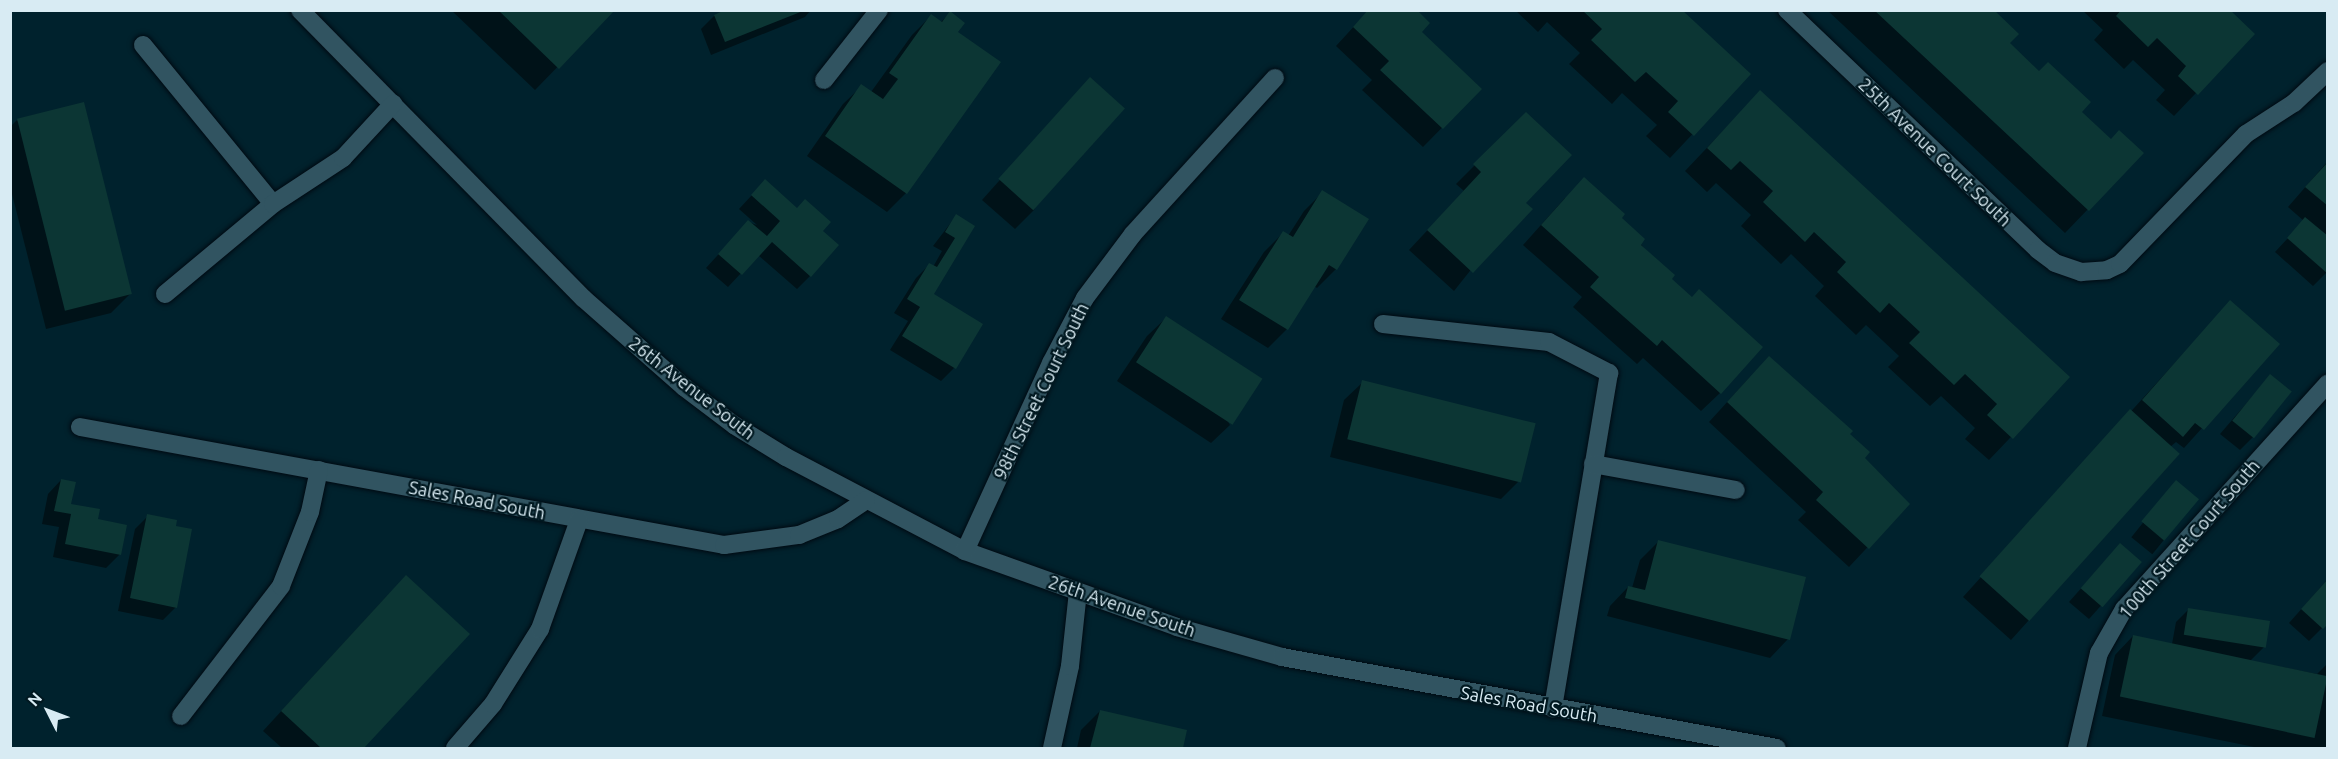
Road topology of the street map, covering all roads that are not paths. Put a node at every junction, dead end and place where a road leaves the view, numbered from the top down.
1 (300, 10) edge
2 (879, 10) edge
3 (1787, 10) edge
4 (142, 45) dead end
5 (2328, 71) edge
6 (1275, 78) dead end
7 (824, 80) dead end
8 (393, 104) junction
9 (273, 204) junction
10 (165, 294) dead end
11 (1383, 324) dead end
12 (2328, 383) edge
13 (80, 427) dead end
14 (1593, 464) junction
15 (319, 470) junction
16 (1736, 490) dead end
17 (866, 500) junction
18 (579, 520) junction
19 (965, 551) junction
20 (1078, 591) junction
21 (1281, 657) joint
22 (1553, 708) junction
23 (181, 716) dead end
24 (455, 748) edge
25 (1052, 748) edge
26 (1777, 748) edge
27 (2077, 748) edge

1 - 8 street, 26th Avenue South
2 - 7 street
3 - 5 street, 25th Avenue Court South
4 - 9 street
6 - 19 street, 98th Street Court South
8 - 9 street
8 - 17 street, 26th Avenue South
9 - 10 street
11 - 14 street
12 - 27 street, 100th Street Court South
13 - 15 street, Sales Road South
14 - 16 street
14 - 22 street
15 - 18 street, Sales Road South
15 - 23 street
17 - 18 street, Sales Road South
17 - 19 street, 26th Avenue South
18 - 24 street
19 - 20 street, 26th Avenue South
20 - 21 street, 26th Avenue South
20 - 25 street
21 - 22 street, Sales Road South
22 - 26 street, Sales Road South

